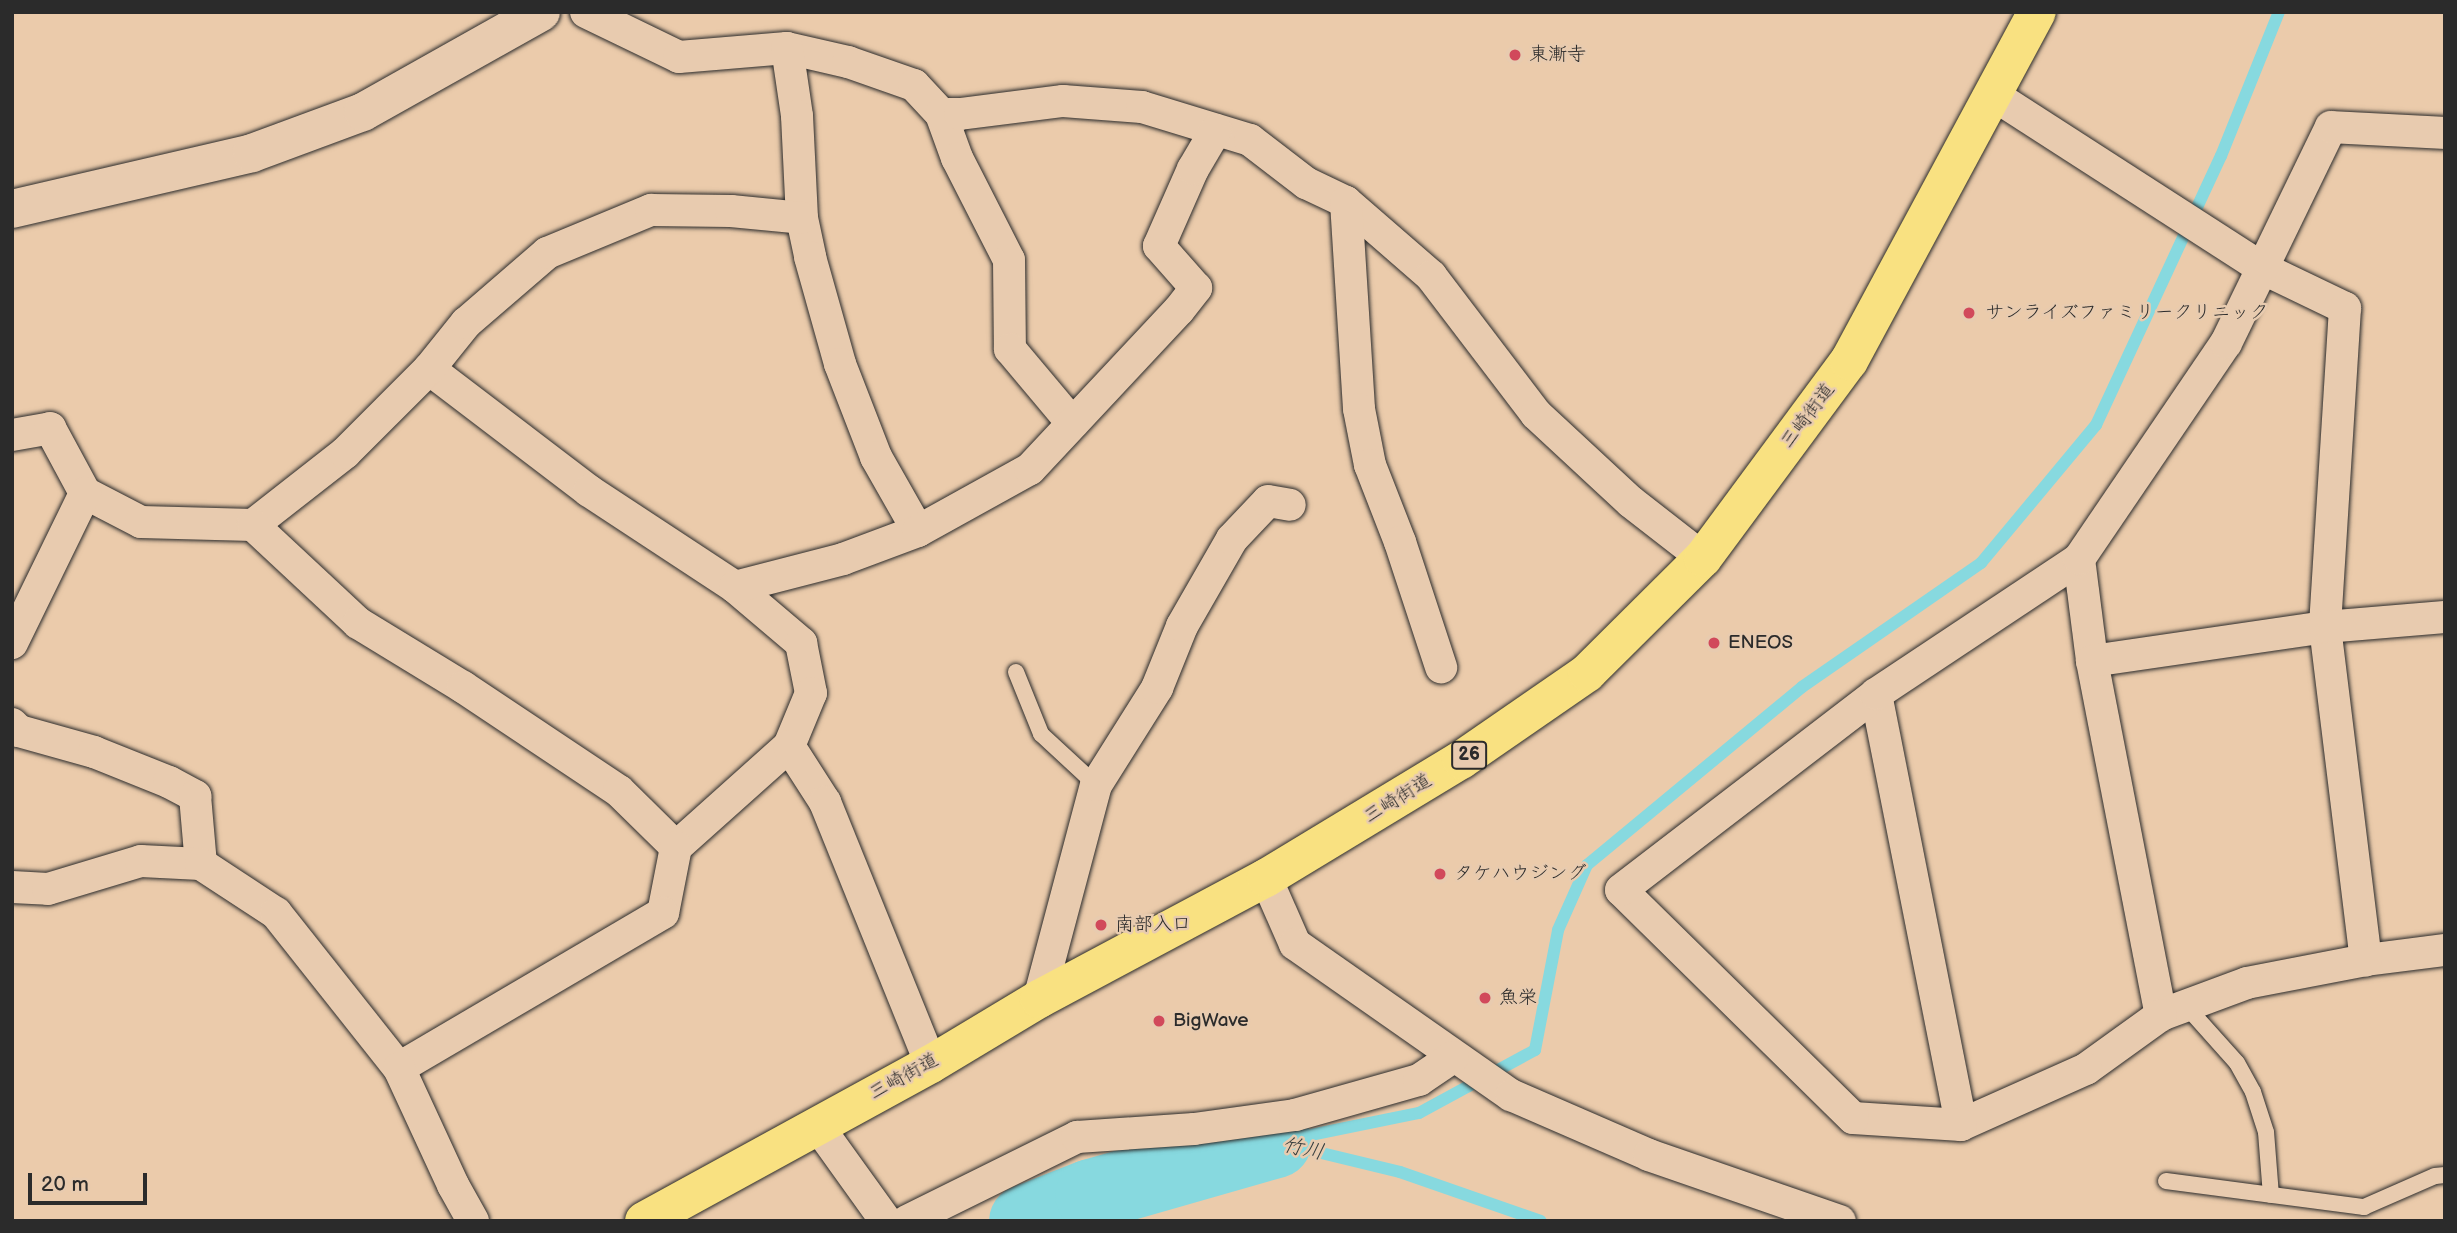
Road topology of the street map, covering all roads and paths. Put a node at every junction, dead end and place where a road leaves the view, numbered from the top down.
1 (541, 12) edge
2 (586, 12) edge
3 (2037, 12) edge
4 (787, 48) junction
5 (1992, 94) junction
6 (941, 114) junction
7 (1216, 130) junction
8 (2445, 134) edge
9 (1346, 202) junction
10 (12, 209) edge
11 (802, 218) junction
12 (2264, 269) junction
13 (429, 369) junction
14 (1072, 423) junction
15 (12, 435) edge
16 (85, 493) junction
17 (1290, 505) dead end
18 (253, 526) junction
19 (918, 531) junction
20 (1703, 558) junction
21 (2078, 558) junction
22 (735, 587) junction
23 (2445, 617) edge
24 (2325, 627) junction
25 (12, 643) edge
26 (2092, 661) junction
27 (1441, 667) dead end
28 (1016, 672) dead end
29 (1876, 694) junction
30 (12, 724) edge
31 (789, 746) junction
32 (1096, 785) junction
33 (676, 847) junction
34 (201, 864) junction
35 (1266, 878) junction
36 (12, 887) edge
37 (2445, 950) edge
38 (2366, 960) junction
39 (1039, 999) junction
40 (2173, 1010) junction
41 (1453, 1057) junction
42 (931, 1064) junction
43 (399, 1068) junction
44 (817, 1125) junction
45 (1961, 1125) junction
46 (2445, 1175) edge
47 (2166, 1181) dead end
48 (2271, 1195) junction
49 (473, 1221) edge
50 (644, 1221) edge
51 (886, 1221) edge
52 (907, 1221) edge
53 (1840, 1221) edge

1 - 10 street
2 - 4 street
3 - 5 main road, 三崎街道 / 26
4 - 6 street
4 - 11 street
5 - 12 street
5 - 20 main road, 三崎街道 / 26
6 - 7 street
6 - 14 street
7 - 9 street
7 - 14 street
8 - 12 street
9 - 20 street
9 - 27 street
11 - 13 street
11 - 19 street
12 - 21 street
12 - 24 street
13 - 18 street
13 - 22 street
14 - 19 street
15 - 16 street
16 - 18 street
16 - 25 street
17 - 32 street
18 - 33 street
19 - 22 street
20 - 35 main road, 三崎街道 / 26
21 - 26 street
21 - 29 street
22 - 31 street
23 - 24 street
24 - 26 street
24 - 38 street
26 - 40 street
28 - 32 lane
29 - 45 street
29 - 45 street
30 - 34 street
31 - 33 street
31 - 42 street
32 - 39 street
33 - 43 street
34 - 36 street
34 - 43 street
35 - 39 main road, 三崎街道 / 26
35 - 41 street
37 - 38 street
38 - 40 street
39 - 42 main road, 三崎街道 / 26
40 - 45 street
40 - 48 lane
41 - 52 street
41 - 53 street
42 - 44 main road, 三崎街道 / 26
43 - 49 street
44 - 50 main road, 三崎街道 / 26
44 - 51 street
46 - 48 lane
47 - 48 lane

